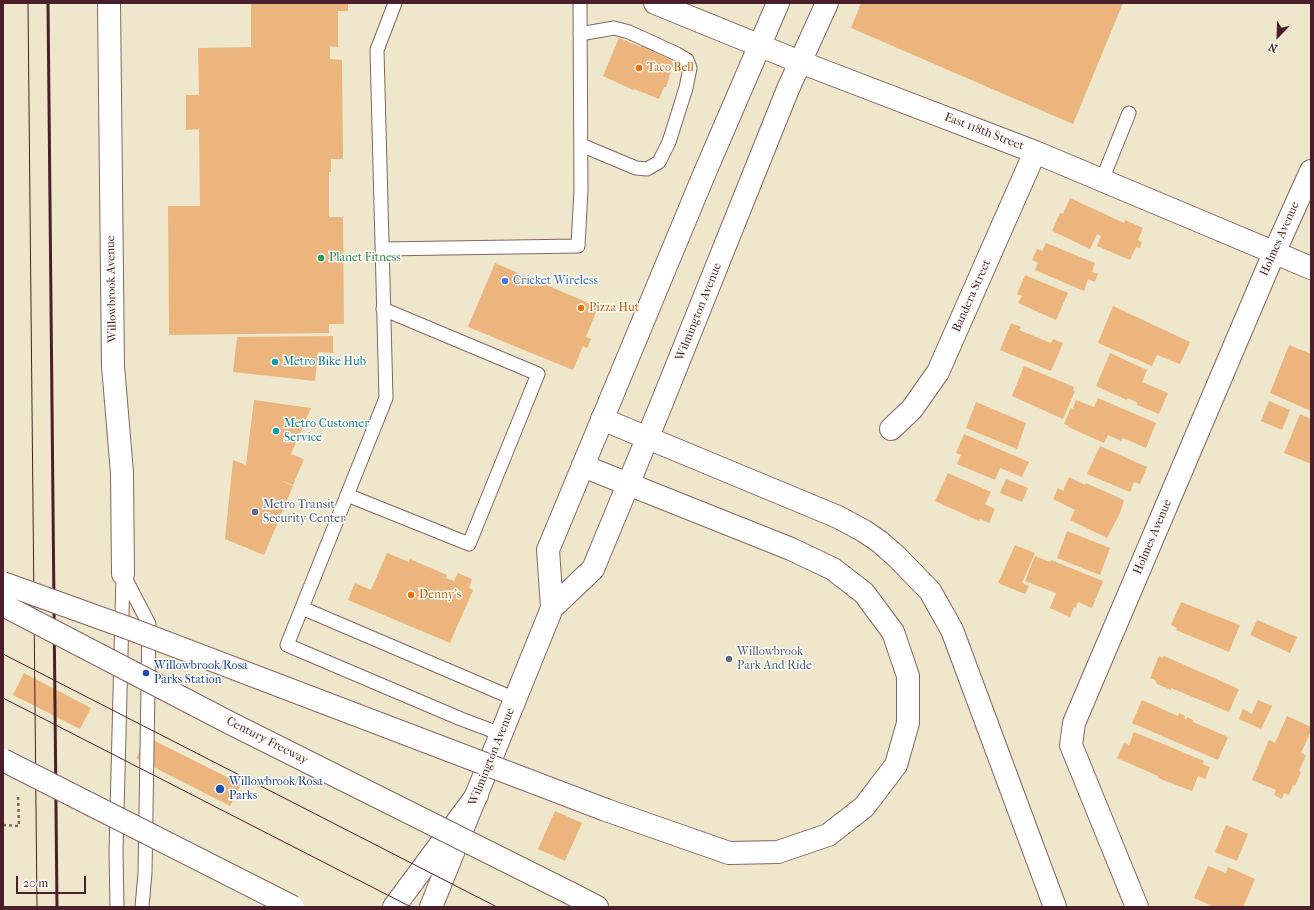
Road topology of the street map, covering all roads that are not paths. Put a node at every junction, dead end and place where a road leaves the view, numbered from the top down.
1 (109, 3) edge
2 (395, 3) edge
3 (580, 3) edge
4 (655, 3) edge
5 (778, 3) edge
6 (827, 3) edge
7 (580, 34) junction
8 (760, 45) junction
9 (800, 62) junction
10 (1129, 113) dead end
11 (581, 145) junction
12 (1035, 152) junction
13 (1311, 171) edge
14 (1102, 180) junction
15 (382, 249) junction
16 (1274, 253) junction
17 (1311, 268) edge
18 (383, 309) junction
19 (602, 419) junction
20 (891, 429) dead end
21 (647, 438) junction
22 (582, 466) junction
23 (628, 484) junction
24 (347, 495) junction
25 (123, 574) junction
26 (3, 583) edge
27 (3, 605) edge
28 (302, 608) junction
29 (552, 608) junction
30 (515, 699) junction
31 (501, 734) junction
32 (3, 760) edge
33 (477, 795) junction
34 (117, 907) edge
35 (142, 907) edge
36 (294, 907) edge
37 (394, 907) edge
38 (431, 907) edge
39 (597, 907) edge
40 (1055, 907) edge
41 (1136, 907) edge

1 - 25 main road, Willowbrook Avenue
2 - 15 lane
3 - 7 lane
4 - 8 main road, East 118th Street
5 - 8 main road, Wilmington Avenue
6 - 9 main road, Wilmington Avenue
7 - 11 lane
7 - 11 lane
8 - 9 main road, East 118th Street
8 - 19 main road, Wilmington Avenue
9 - 12 main road, East 118th Street
9 - 21 main road, Wilmington Avenue
10 - 14 lane
11 - 15 lane
12 - 14 main road, East 118th Street
12 - 20 main road, Bandera Street
13 - 16 main road, Holmes Avenue
14 - 16 main road, East 118th Street
15 - 18 lane
16 - 17 main road, East 118th Street
16 - 41 main road, Holmes Avenue
18 - 24 lane
18 - 24 lane
19 - 21 main road
19 - 22 main road, Wilmington Avenue
21 - 23 main road, Wilmington Avenue
21 - 40 main road
22 - 23 main road
22 - 29 main road, Wilmington Avenue
23 - 26 main road, bridge
23 - 29 main road, Wilmington Avenue
24 - 28 lane
25 - 34 lane
25 - 35 lane
27 - 39 main road, Century Freeway, bridge
28 - 30 lane
28 - 31 lane
29 - 30 main road, Wilmington Avenue
30 - 31 main road, Wilmington Avenue
31 - 33 main road, Wilmington Avenue
32 - 36 main road, bridge
33 - 37 main road
33 - 38 main road, Wilmington Avenue

